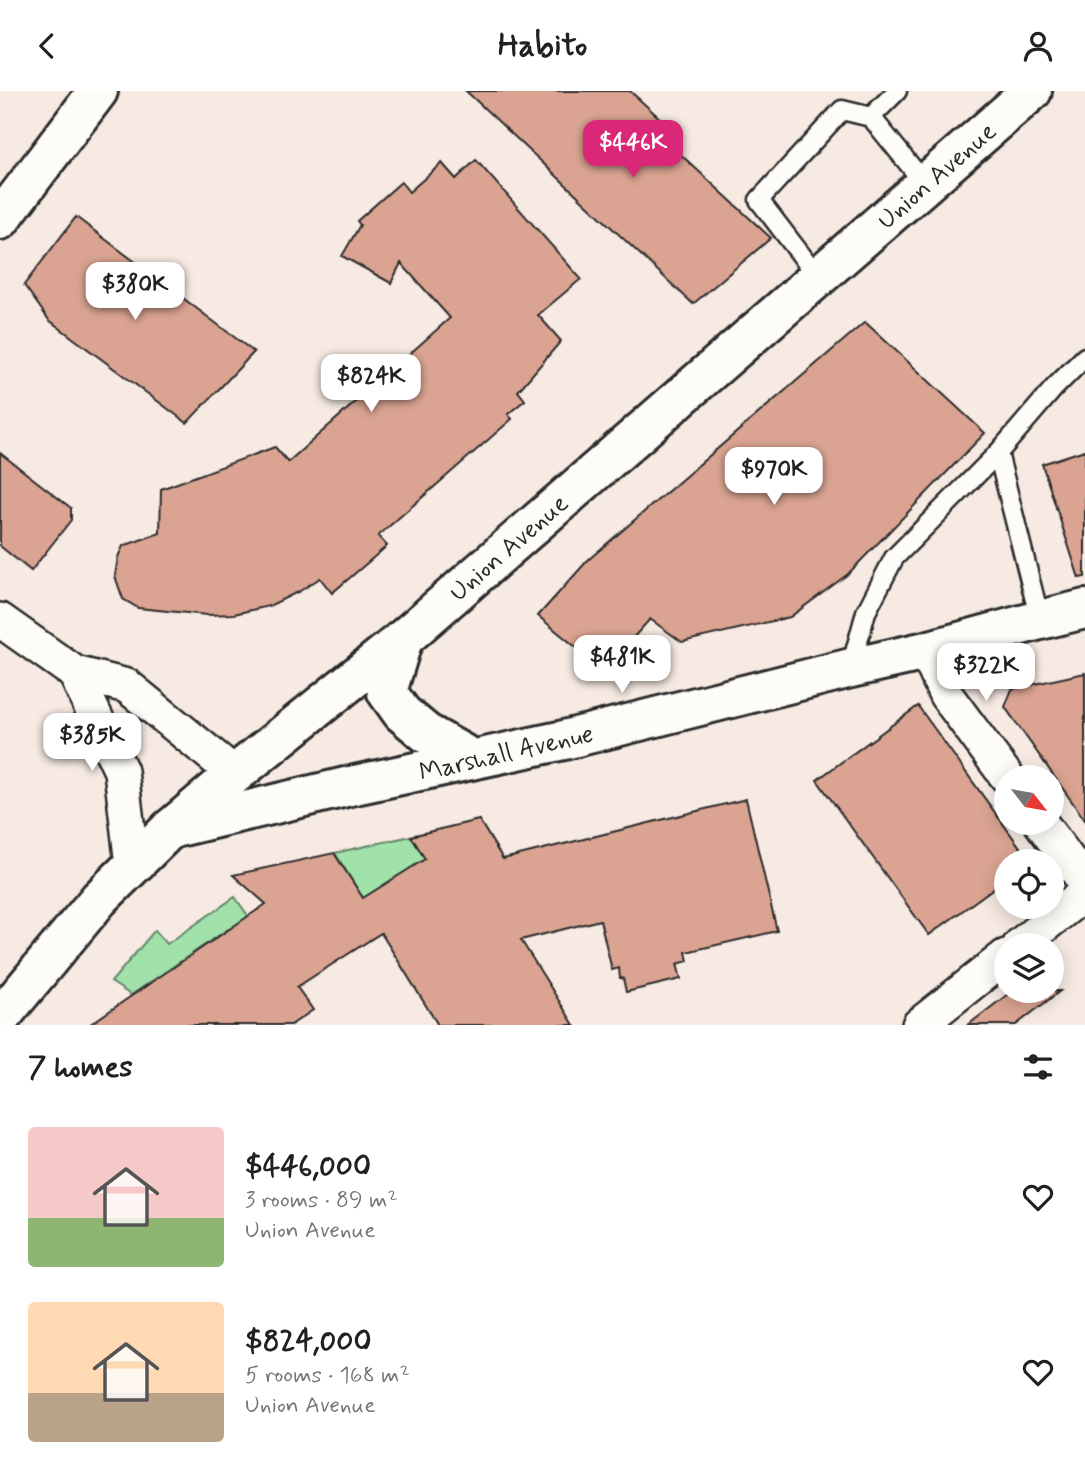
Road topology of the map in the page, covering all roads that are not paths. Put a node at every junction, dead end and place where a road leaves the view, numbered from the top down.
1 (98, 91) edge
2 (897, 91) edge
3 (1032, 91) edge
4 (871, 117) junction
5 (925, 184) junction
6 (0, 220) edge
7 (818, 277) junction
8 (1085, 357) edge
9 (998, 453) junction
10 (1085, 609) edge
11 (0, 620) edge
12 (1040, 620) junction
13 (403, 639) junction
14 (926, 651) junction
15 (851, 668) junction
16 (75, 673) junction
17 (472, 759) junction
18 (998, 765) edge
19 (235, 774) junction
20 (170, 829) junction
21 (1050, 835) edge
22 (132, 865) junction
23 (1085, 882) edge
24 (1085, 893) edge
25 (1035, 933) edge
26 (994, 966) edge
27 (0, 1018) edge
28 (919, 1025) edge

1 - 6 main road
2 - 4 lane
3 - 5 main road, Union Avenue
4 - 5 lane
4 - 7 lane
5 - 7 main road, Union Avenue
7 - 13 main road, Union Avenue
8 - 9 lane
9 - 12 lane
9 - 15 lane
10 - 12 main road, Marshall Avenue
11 - 16 street
12 - 14 main road, Marshall Avenue
13 - 17 main road
13 - 19 main road, Union Avenue
14 - 15 main road, Marshall Avenue
14 - 18 street
15 - 17 main road, Marshall Avenue
16 - 19 street
16 - 22 street
17 - 20 main road, Marshall Avenue
19 - 20 main road, Union Avenue
20 - 22 main road, Union Avenue
21 - 23 street
22 - 27 main road, Union Avenue
24 - 25 street
26 - 28 street

